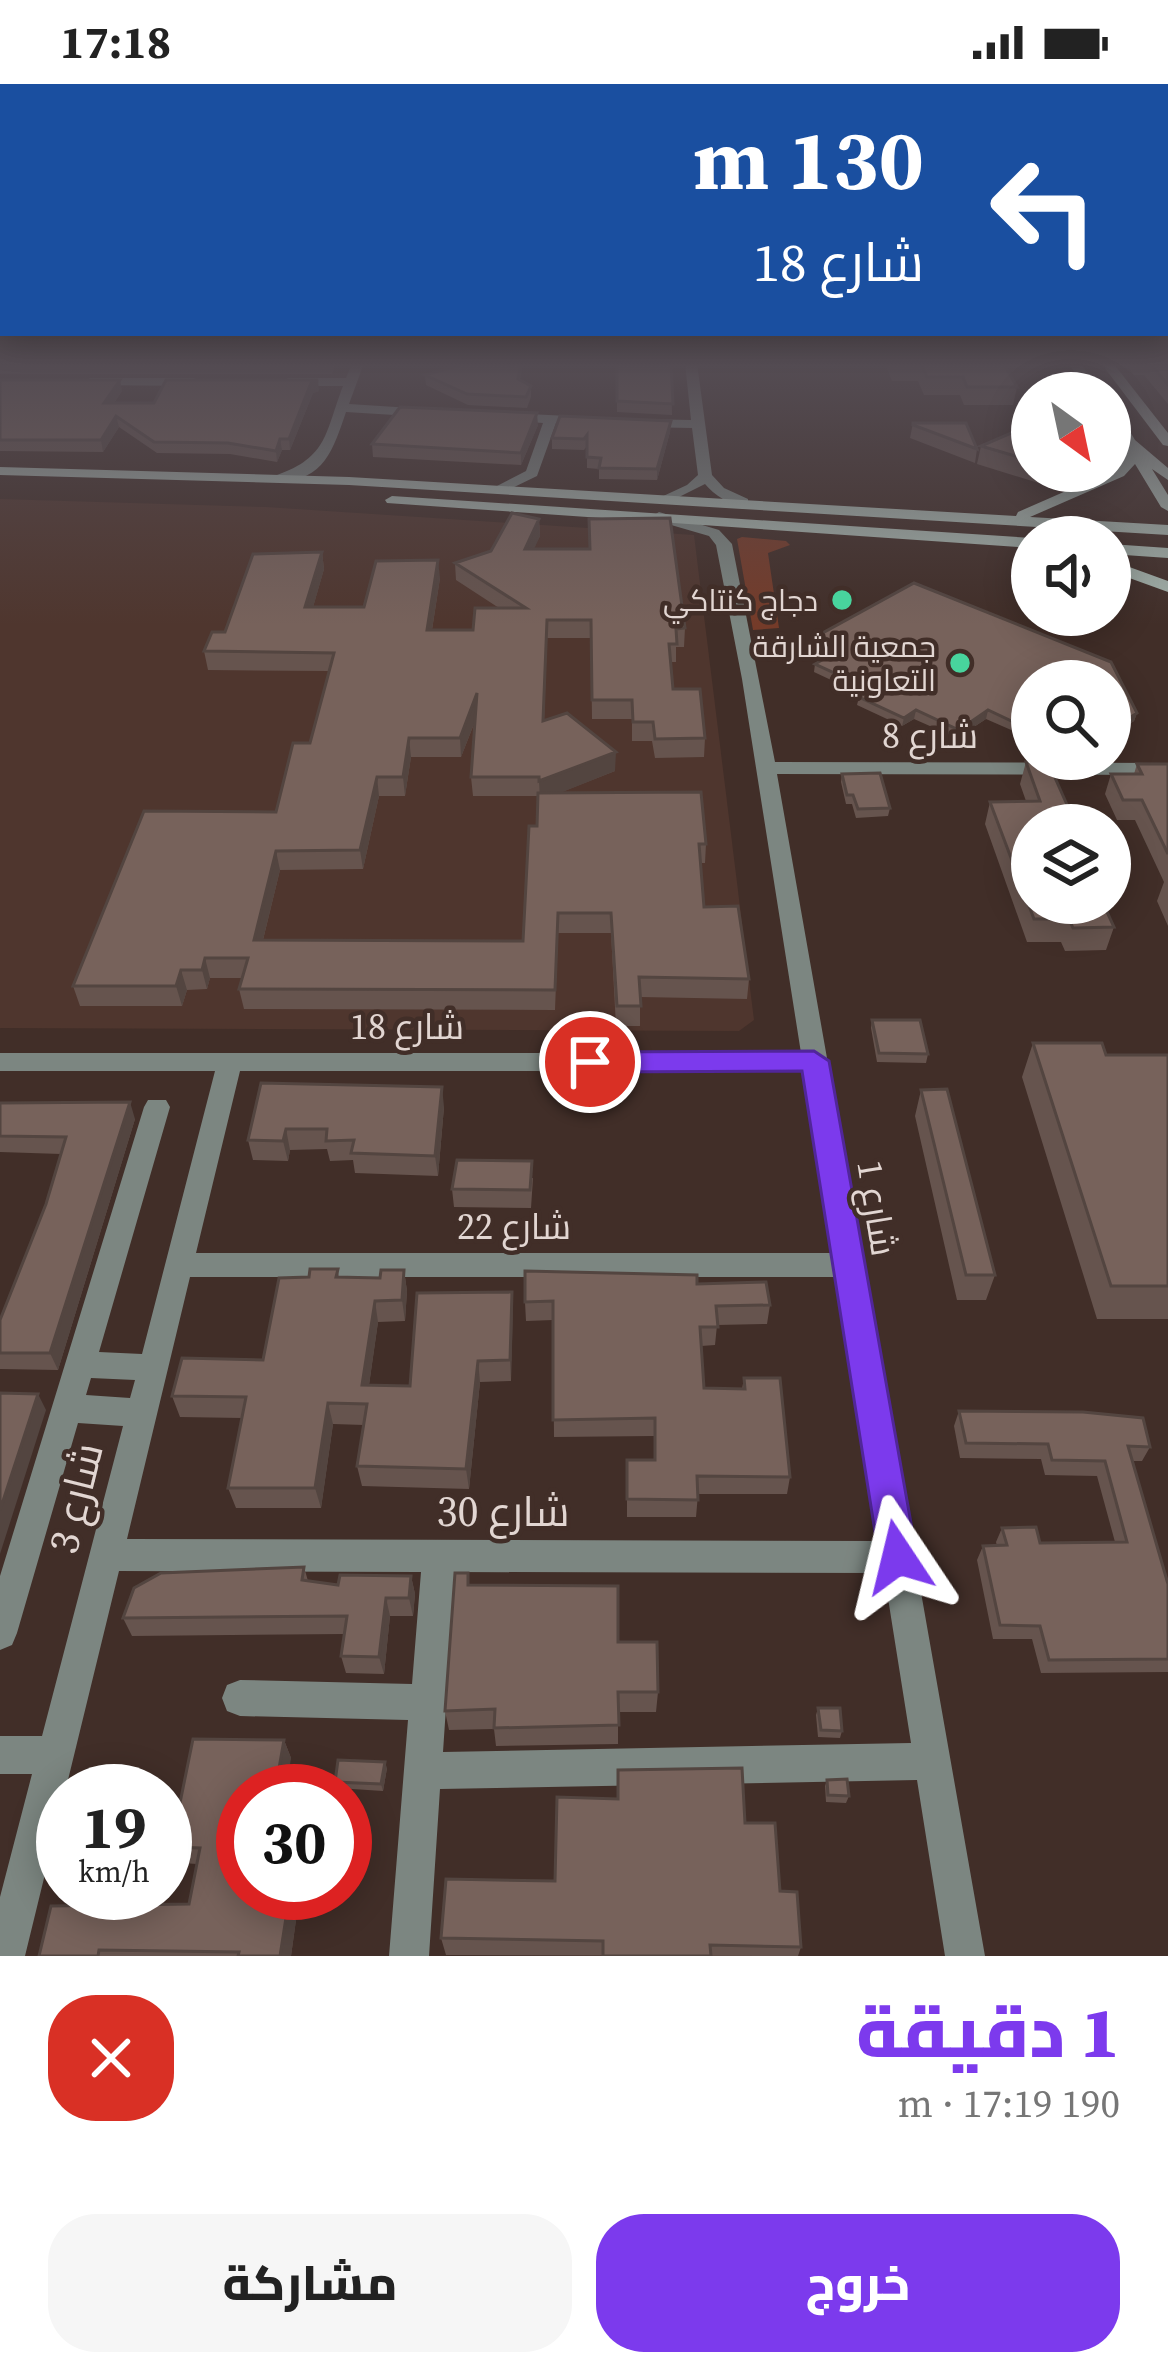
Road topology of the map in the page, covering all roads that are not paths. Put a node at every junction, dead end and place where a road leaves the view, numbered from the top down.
1 (325, 450) edge
2 (539, 450) edge
3 (702, 450) edge
4 (1133, 450) edge
5 (1137, 450) edge
6 (1142, 450) edge
7 (322, 457) junction
8 (0, 471) edge
9 (705, 476) junction
10 (1168, 476) edge
11 (282, 478) junction
12 (349, 481) junction
13 (0, 485) edge
14 (502, 489) junction
15 (666, 498) junction
16 (743, 502) junction
17 (1168, 507) edge
18 (659, 517) junction
19 (1003, 519) junction
20 (818, 527) junction
21 (1011, 532) edge
22 (1131, 538) edge
23 (1166, 538) edge
24 (1011, 544) edge
25 (1131, 545) edge
26 (1131, 573) edge
27 (1168, 587) edge
28 (765, 768) junction
29 (1168, 769) edge
30 (814, 1061) junction
31 (0, 1062) edge
32 (230, 1062) junction
33 (157, 1107) dead end
34 (181, 1265) junction
35 (847, 1265) junction
36 (80, 1364) junction
37 (155, 1368) junction
38 (67, 1408) junction
39 (143, 1413) junction
40 (107, 1555) junction
41 (439, 1556) junction
42 (898, 1557) junction
43 (0, 1633) edge
44 (240, 1697) dead end
45 (428, 1702) junction
46 (0, 1755) edge
47 (57, 1755) junction
48 (933, 1761) junction
49 (422, 1772) junction
50 (5, 1956) edge
51 (409, 1956) edge
52 (965, 1956) edge

1 - 7 street
2 - 14 street
3 - 9 street
4 - 19 main road
5 - 17 main road
6 - 10 main road
7 - 11 street
7 - 12 street
8 - 11 main road
9 - 15 street
9 - 16 street
11 - 12 main road
12 - 14 main road
13 - 18 main road
14 - 15 main road
15 - 16 main road
16 - 19 main road
18 - 20 main road
18 - 28 street, شارع 1
19 - 23 main road
20 - 21 main road
20 - 24 main road
22 - 23 main road
23 - 25 main road
26 - 27 main road
28 - 29 street, شارع 8
28 - 30 street, شارع 1
30 - 32 street, شارع 18
30 - 35 street, شارع 1
31 - 32 street, شارع 18
32 - 34 street, شارع 3
33 - 36 street
34 - 35 street, شارع 22
34 - 37 street, شارع 3
35 - 42 street, شارع 1
36 - 37 street
36 - 38 street
37 - 39 street, شارع 3
38 - 39 street
38 - 43 street
39 - 40 street, شارع 3
40 - 41 street, شارع 30
40 - 47 street, شارع 3
41 - 42 street, شارع 30
41 - 45 street
42 - 48 street, شارع 1
44 - 45 street
45 - 49 street
46 - 47 street
47 - 50 street, شارع 3
48 - 49 street
48 - 52 street, شارع 1
49 - 51 street

